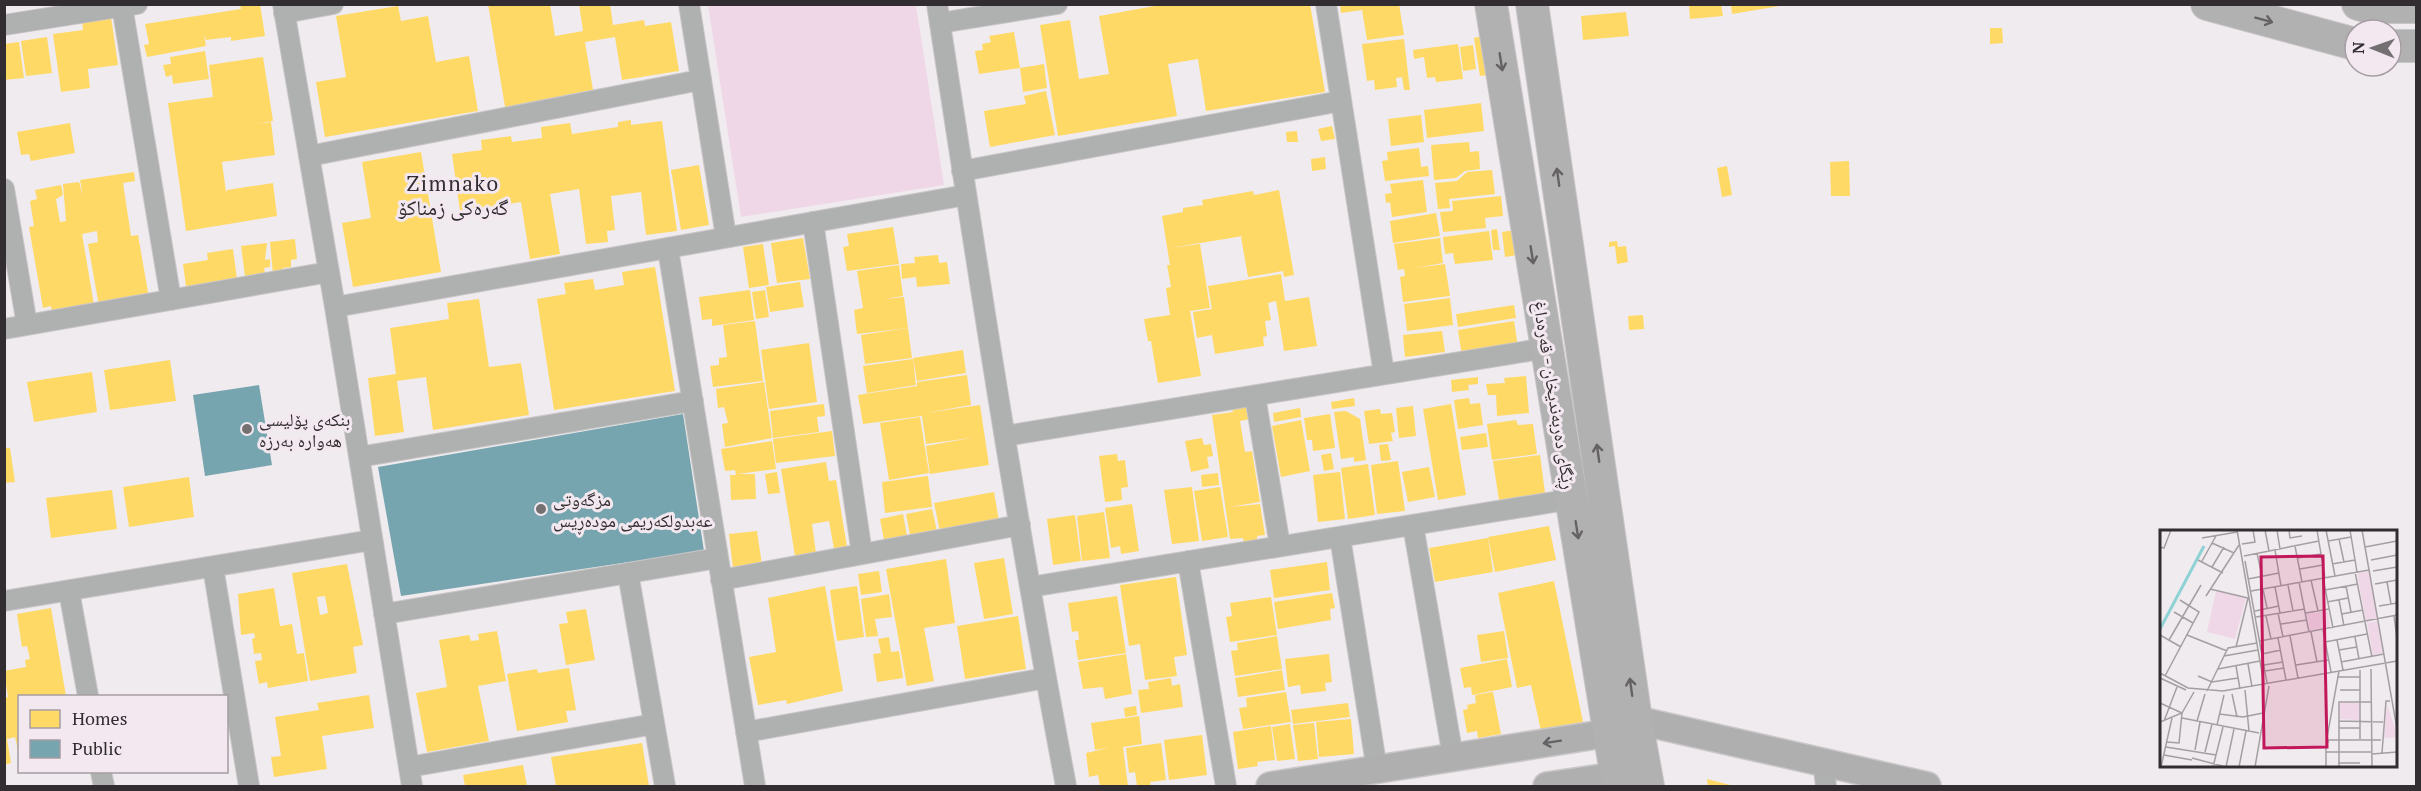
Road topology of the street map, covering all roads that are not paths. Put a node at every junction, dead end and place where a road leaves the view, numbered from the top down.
1 (333, 4) edge
2 (689, 4) edge
3 (1057, 4) edge
4 (1326, 4) edge
5 (1491, 4) edge
6 (1532, 4) edge
7 (2207, 4) edge
8 (2358, 4) edge
9 (129, 5) edge
10 (2416, 7) edge
11 (284, 9) edge
12 (60, 10) edge
13 (939, 14) edge
14 (4, 25) edge
15 (2343, 41) edge
16 (700, 80) junction
17 (1341, 101) junction
18 (309, 156) junction
19 (963, 171) junction
20 (4, 189) edge
21 (966, 195) junction
22 (813, 222) junction
23 (726, 237) junction
24 (668, 249) junction
25 (329, 272) junction
26 (171, 300) junction
27 (335, 307) junction
28 (27, 325) junction
29 (4, 329) edge
30 (1547, 348) junction
31 (1384, 374) junction
32 (1255, 396) junction
33 (693, 401) junction
34 (1005, 436) junction
35 (359, 457) junction
36 (1572, 500) junction
37 (1020, 525) junction
38 (1413, 525) junction
39 (1340, 537) junction
40 (372, 540) junction
41 (1280, 546) junction
42 (862, 554) junction
43 (718, 558) junction
44 (1188, 561) junction
45 (213, 567) junction
46 (628, 573) junction
47 (721, 580) junction
48 (1030, 587) junction
49 (69, 591) junction
50 (4, 601) edge
51 (384, 614) junction
52 (1046, 678) junction
53 (88, 695) edge
54 (654, 724) junction
55 (1623, 727) junction
56 (746, 732) junction
57 (1453, 758) junction
58 (1377, 770) junction
59 (1824, 774) edge
60 (410, 777) edge
61 (1617, 781) edge
62 (244, 785) edge
63 (665, 786) edge
64 (755, 786) edge
65 (1066, 786) edge
66 (1226, 786) edge
67 (1270, 786) edge
68 (1547, 786) edge
69 (1648, 786) edge
70 (1927, 786) edge

1 - 11 street
2 - 16 street
3 - 13 street
4 - 17 street
5 -> 30 main road, ڕێگای دەربەندیخان - قەرەداغ
55 -> 6 main road
7 -> 15 main road
8 - 10 main road
9 - 12 street
9 - 26 street
11 - 18 street
12 - 14 street
13 - 19 street
16 - 18 street
16 - 23 street
17 - 19 street
17 - 31 street
18 - 25 street
19 - 21 street
20 - 28 street
21 - 22 street
21 - 34 street
22 - 23 street
22 - 42 street
23 - 24 street
24 - 27 street
24 - 33 street
25 - 26 street
25 - 27 street
26 - 28 street
27 - 35 street
28 - 29 street
30 - 31 street
30 - 36 main road, ڕێگای دەربەندیخان - قەرەداغ
31 - 32 street
32 - 34 street
32 - 41 street
33 - 35 street
33 - 43 street
34 - 37 street
35 - 40 street
36 - 38 street
36 -> 55 main road, ڕێگای دەربەندیخان - قەرەداغ
37 - 42 street
37 - 48 street
38 - 39 street
38 - 57 street
39 - 41 street
39 - 58 street
40 - 45 street
40 - 51 street
41 - 44 street
42 - 47 street
43 - 46 street
43 - 47 street
44 - 48 street
44 - 66 street
45 - 49 street
45 - 62 street
46 - 51 street
46 - 54 street
47 - 56 street
48 - 52 street
49 - 50 street
49 - 53 street
51 - 60 street
52 - 56 street
52 - 65 street
54 - 60 street
54 - 63 street
55 -> 57 street
55 - 59 street
55 - 61 main road, ڕێگای دەربەندیخان - قەرەداغ
55 - 69 main road
56 - 64 street
57 - 58 street
58 - 67 street
59 - 70 street
61 - 68 street

